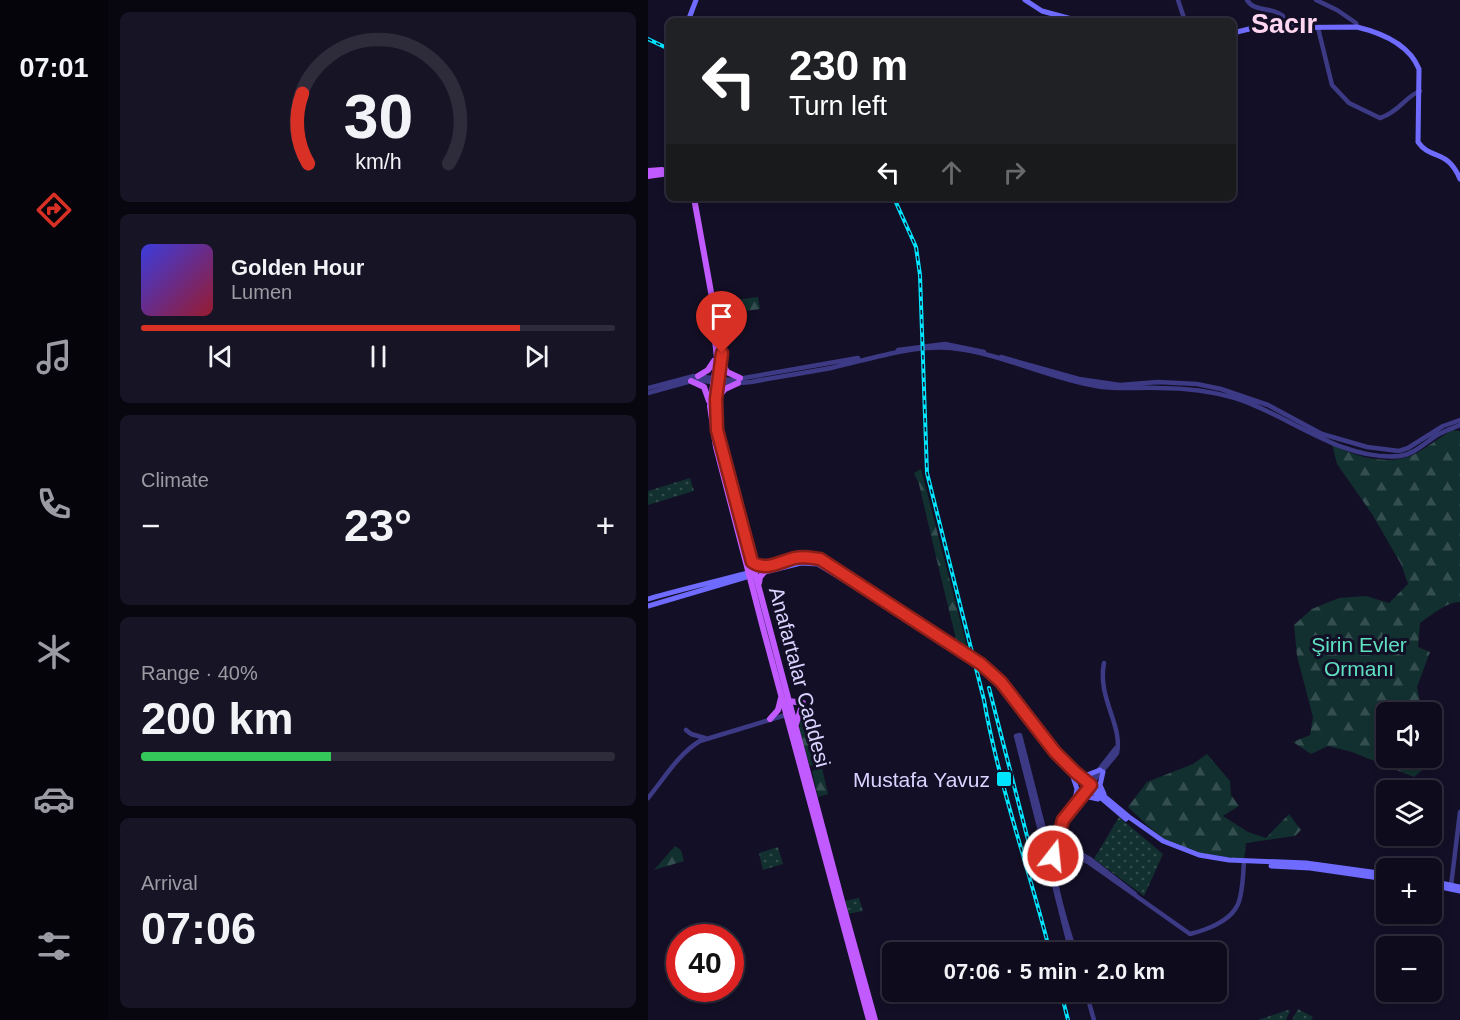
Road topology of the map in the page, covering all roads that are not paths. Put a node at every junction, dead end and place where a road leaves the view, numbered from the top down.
1 (698, 0) edge
2 (1025, 0) edge
3 (1178, 0) edge
4 (1247, 0) edge
5 (1316, 0) edge
6 (690, 18) edge
7 (1069, 18) edge
8 (1184, 18) edge
9 (1349, 18) junction
10 (1357, 27) junction
11 (1283, 28) junction
12 (1318, 28) junction
13 (1345, 28) junction
14 (1236, 32) edge
15 (1420, 91) junction
16 (648, 171) edge
17 (666, 171) edge
18 (660, 172) junction
19 (648, 176) edge
20 (1460, 179) edge
21 (692, 201) edge
22 (993, 356) junction
23 (719, 360) junction
24 (698, 376) junction
25 (716, 380) junction
26 (691, 381) junction
27 (739, 381) junction
28 (648, 388) edge
29 (648, 393) edge
30 (716, 399) junction
31 (710, 406) junction
32 (1460, 420) edge
33 (1460, 425) edge
34 (752, 562) junction
35 (772, 565) junction
36 (765, 572) junction
37 (752, 574) junction
38 (742, 579) junction
39 (755, 587) junction
40 (648, 599) edge
41 (648, 606) edge
42 (923, 628) junction
43 (1104, 663) dead end
44 (781, 697) junction
45 (789, 701) junction
46 (789, 714) junction
47 (770, 719) junction
48 (796, 725) junction
49 (686, 730) dead end
50 (708, 738) junction
51 (1101, 771) junction
52 (1073, 774) junction
53 (1088, 786) junction
54 (648, 798) edge
55 (1106, 800) junction
56 (1076, 801) junction
57 (1460, 812) edge
58 (1044, 832) junction
59 (1056, 836) junction
60 (1064, 845) junction
61 (1050, 850) junction
62 (1063, 856) junction
63 (1243, 862) junction
64 (1051, 864) junction
65 (1054, 869) junction
66 (1376, 873) edge
67 (1376, 878) edge
68 (1442, 884) edge
69 (1442, 886) edge
70 (1451, 887) junction
71 (1460, 889) edge
72 (1137, 896) junction
73 (1070, 942) edge
74 (1071, 942) edge
75 (1087, 1002) edge
76 (869, 1020) edge
77 (875, 1020) edge
78 (1092, 1020) edge

1 - 6 main road
2 - 7 main road
3 - 8 street
4 - 11 street
5 - 9 street
9 - 10 street
9 - 13 main road
10 - 13 main road
10 - 15 main road
11 - 12 main road
11 - 14 main road
12 - 13 main road
12 - 15 street
15 - 20 main road
16 - 18 main road
17 - 18 main road
18 - 19 main road
21 - 23 main road, Anafartalar Caddesi
22 - 27 street
22 - 32 street
22 - 33 street
23 - 24 main road
23 - 25 main road, Anafartalar Caddesi
23 - 27 main road
24 - 25 street
24 - 28 street
25 - 26 street
25 - 27 street
25 - 30 main road, Anafartalar Caddesi
25 - 31 main road, Anafartalar Caddesi
26 - 29 street
26 - 31 main road
27 - 30 main road
30 - 34 main road, Anafartalar Caddesi
31 - 37 main road, Anafartalar Caddesi
34 - 35 main road
34 - 37 main road, Anafartalar Caddesi
35 - 37 main road
35 - 42 main road
36 - 37 main road
36 - 39 main road
36 - 42 main road
37 - 38 main road
37 - 39 main road, Anafartalar Caddesi
37 - 40 main road
38 - 39 main road
38 - 41 main road
39 - 44 main road, Anafartalar Caddesi
39 - 45 main road, Anafartalar Caddesi
42 - 52 main road
43 - 51 street
44 - 46 main road, Anafartalar Caddesi
44 - 47 main road
45 - 46 main road, Anafartalar Caddesi
45 - 48 main road
46 - 47 street
46 - 48 main road, Anafartalar Caddesi
46 - 76 main road, Anafartalar Caddesi
47 - 50 street
48 - 77 main road, Anafartalar Caddesi
49 - 50 street
50 - 54 street
51 - 52 main road
51 - 53 street
51 - 55 main road
52 - 53 main road
52 - 56 main road
53 - 55 main road
53 - 56 street
55 - 56 main road
55 - 63 main road
56 - 59 street
57 - 70 street
58 - 59 street
58 - 61 street
58 - 64 street
59 - 60 street
59 - 61 street
59 - 64 street
60 - 62 street
60 - 72 street
61 - 64 street
62 - 65 street
62 - 72 street
63 - 66 main road
63 - 67 main road
63 - 72 street
64 - 65 street
64 - 73 street
65 - 74 street
68 - 70 main road
69 - 70 main road
70 - 71 main road
75 - 78 street

